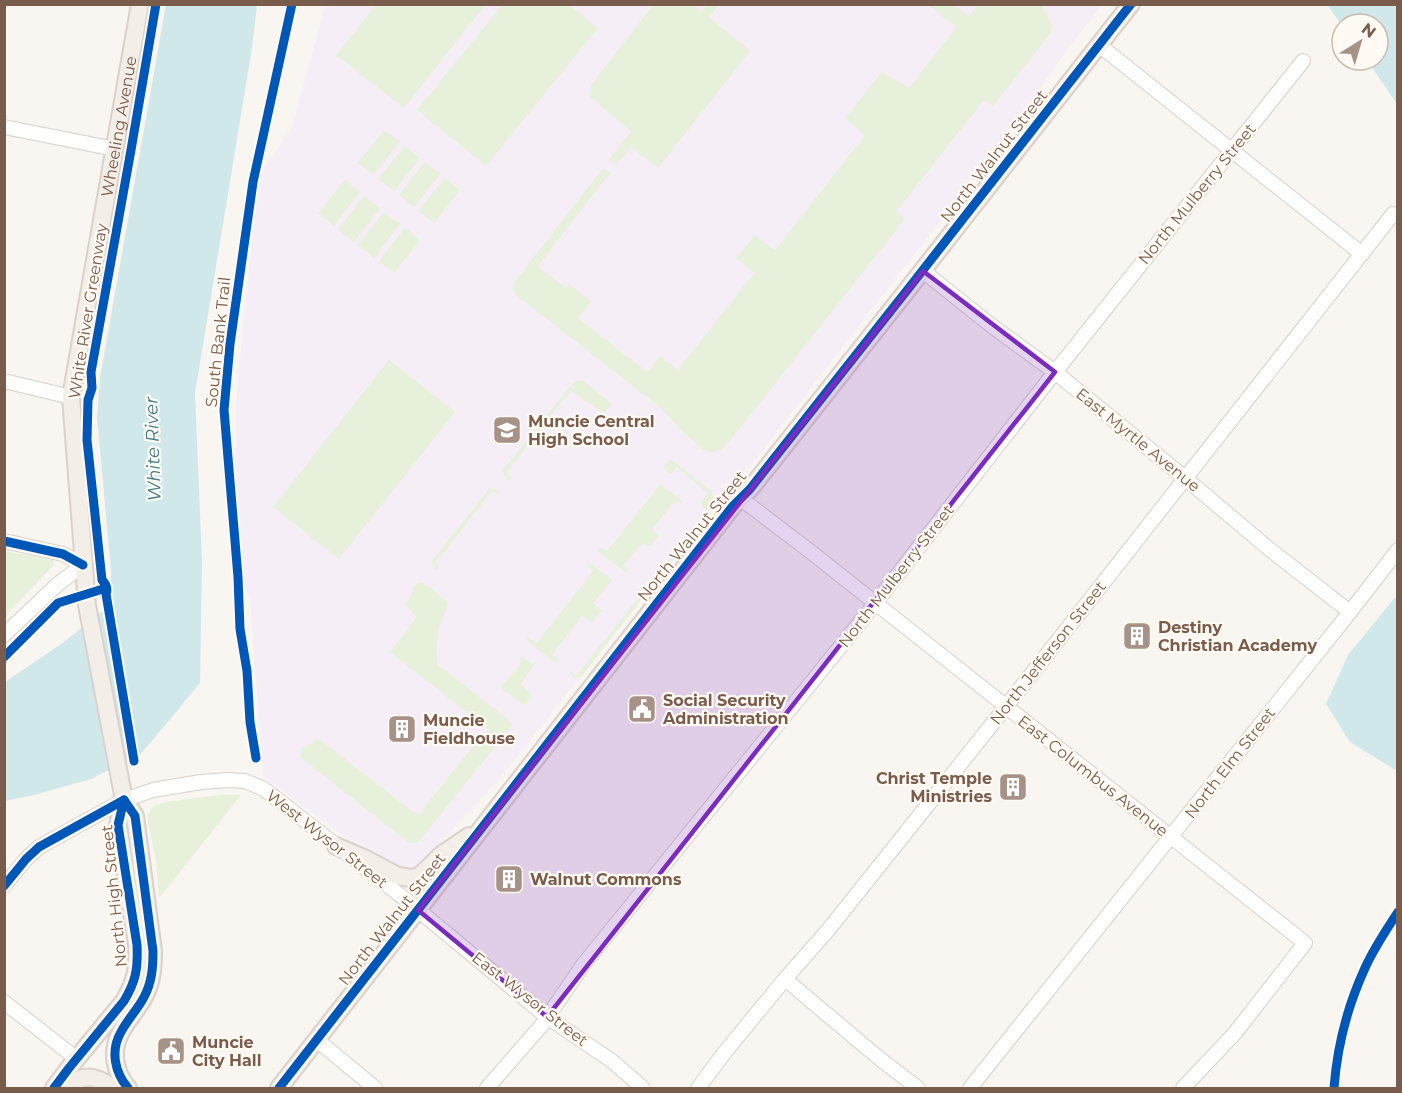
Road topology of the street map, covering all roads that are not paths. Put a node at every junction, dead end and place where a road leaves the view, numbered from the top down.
1 (140, 4) edge
2 (1131, 4) edge
3 (1099, 45) junction
4 (1303, 61) dead end
5 (4, 127) edge
6 (115, 149) junction
7 (1232, 151) junction
8 (1393, 214) dead end
9 (1362, 254) junction
10 (922, 271) junction
11 (1055, 372) junction
12 (4, 381) edge
13 (71, 397) junction
14 (1185, 478) junction
15 (740, 498) junction
16 (4, 541) edge
17 (1398, 550) edge
18 (83, 565) junction
19 (875, 603) junction
20 (1350, 612) junction
21 (4, 634) edge
22 (104, 690) joint
23 (1006, 707) junction
24 (124, 800) junction
25 (483, 828) junction
26 (1171, 837) junction
27 (336, 846) junction
28 (4, 886) edge
29 (418, 910) junction
30 (786, 979) junction
31 (4, 1002) edge
32 (547, 1017) junction
33 (317, 1040) junction
34 (77, 1059) junction
35 (54, 1089) edge
36 (65, 1089) edge
37 (113, 1089) edge
38 (128, 1089) edge
39 (279, 1089) edge
40 (375, 1089) edge
41 (487, 1089) edge
42 (643, 1089) edge
43 (698, 1089) edge
44 (918, 1089) edge
45 (970, 1089) edge
46 (1183, 1089) edge

1 - 6 main road, Wheeling Avenue
2 - 3 main road, North Walnut Street
3 - 7 street
3 - 10 main road, North Walnut Street
4 - 7 street, North Mulberry Street
5 - 6 street
6 - 13 main road, Wheeling Avenue
7 - 9 street
7 - 11 street, North Mulberry Street
8 - 9 street, North Jefferson Street
9 - 14 street, North Jefferson Street
10 - 11 street, East Myrtle Avenue
10 - 15 main road, North Walnut Street
11 - 14 street, East Myrtle Avenue
11 - 19 street, North Mulberry Street
12 - 13 street
13 - 18 main road, Wheeling Avenue
14 - 20 street, East Myrtle Avenue
14 - 23 street, North Jefferson Street
15 - 19 street, East Columbus Avenue
15 - 25 main road, North Walnut Street
16 - 18 street
17 - 20 street, North Elm Street
18 - 21 street
18 - 22 main road, Wheeling Avenue
19 - 23 street, East Columbus Avenue
19 - 32 street, North Mulberry Street
20 - 26 street, North Elm Street
22 - 24 main road, North High Street
23 - 26 street, East Columbus Avenue
23 - 30 street, North Jefferson Street
24 - 27 street, West Wysor Street
24 - 28 street, West Wysor Street
24 - 34 main road, North High Street
24 - 38 main road, North High Street
25 - 27 main road
25 - 29 main road, North Walnut Street
26 - 45 street, North Elm Street
26 - 46 street, East Columbus Avenue
27 - 29 street, West Wysor Street
29 - 32 street, East Wysor Street
29 - 33 main road, North Walnut Street
30 - 43 street, North Jefferson Street
30 - 44 street
31 - 34 street
32 - 41 street, North Mulberry Street
32 - 42 street, East Wysor Street
33 - 39 main road, North Walnut Street
33 - 40 street
34 - 35 main road, North High Street
36 - 37 main road

